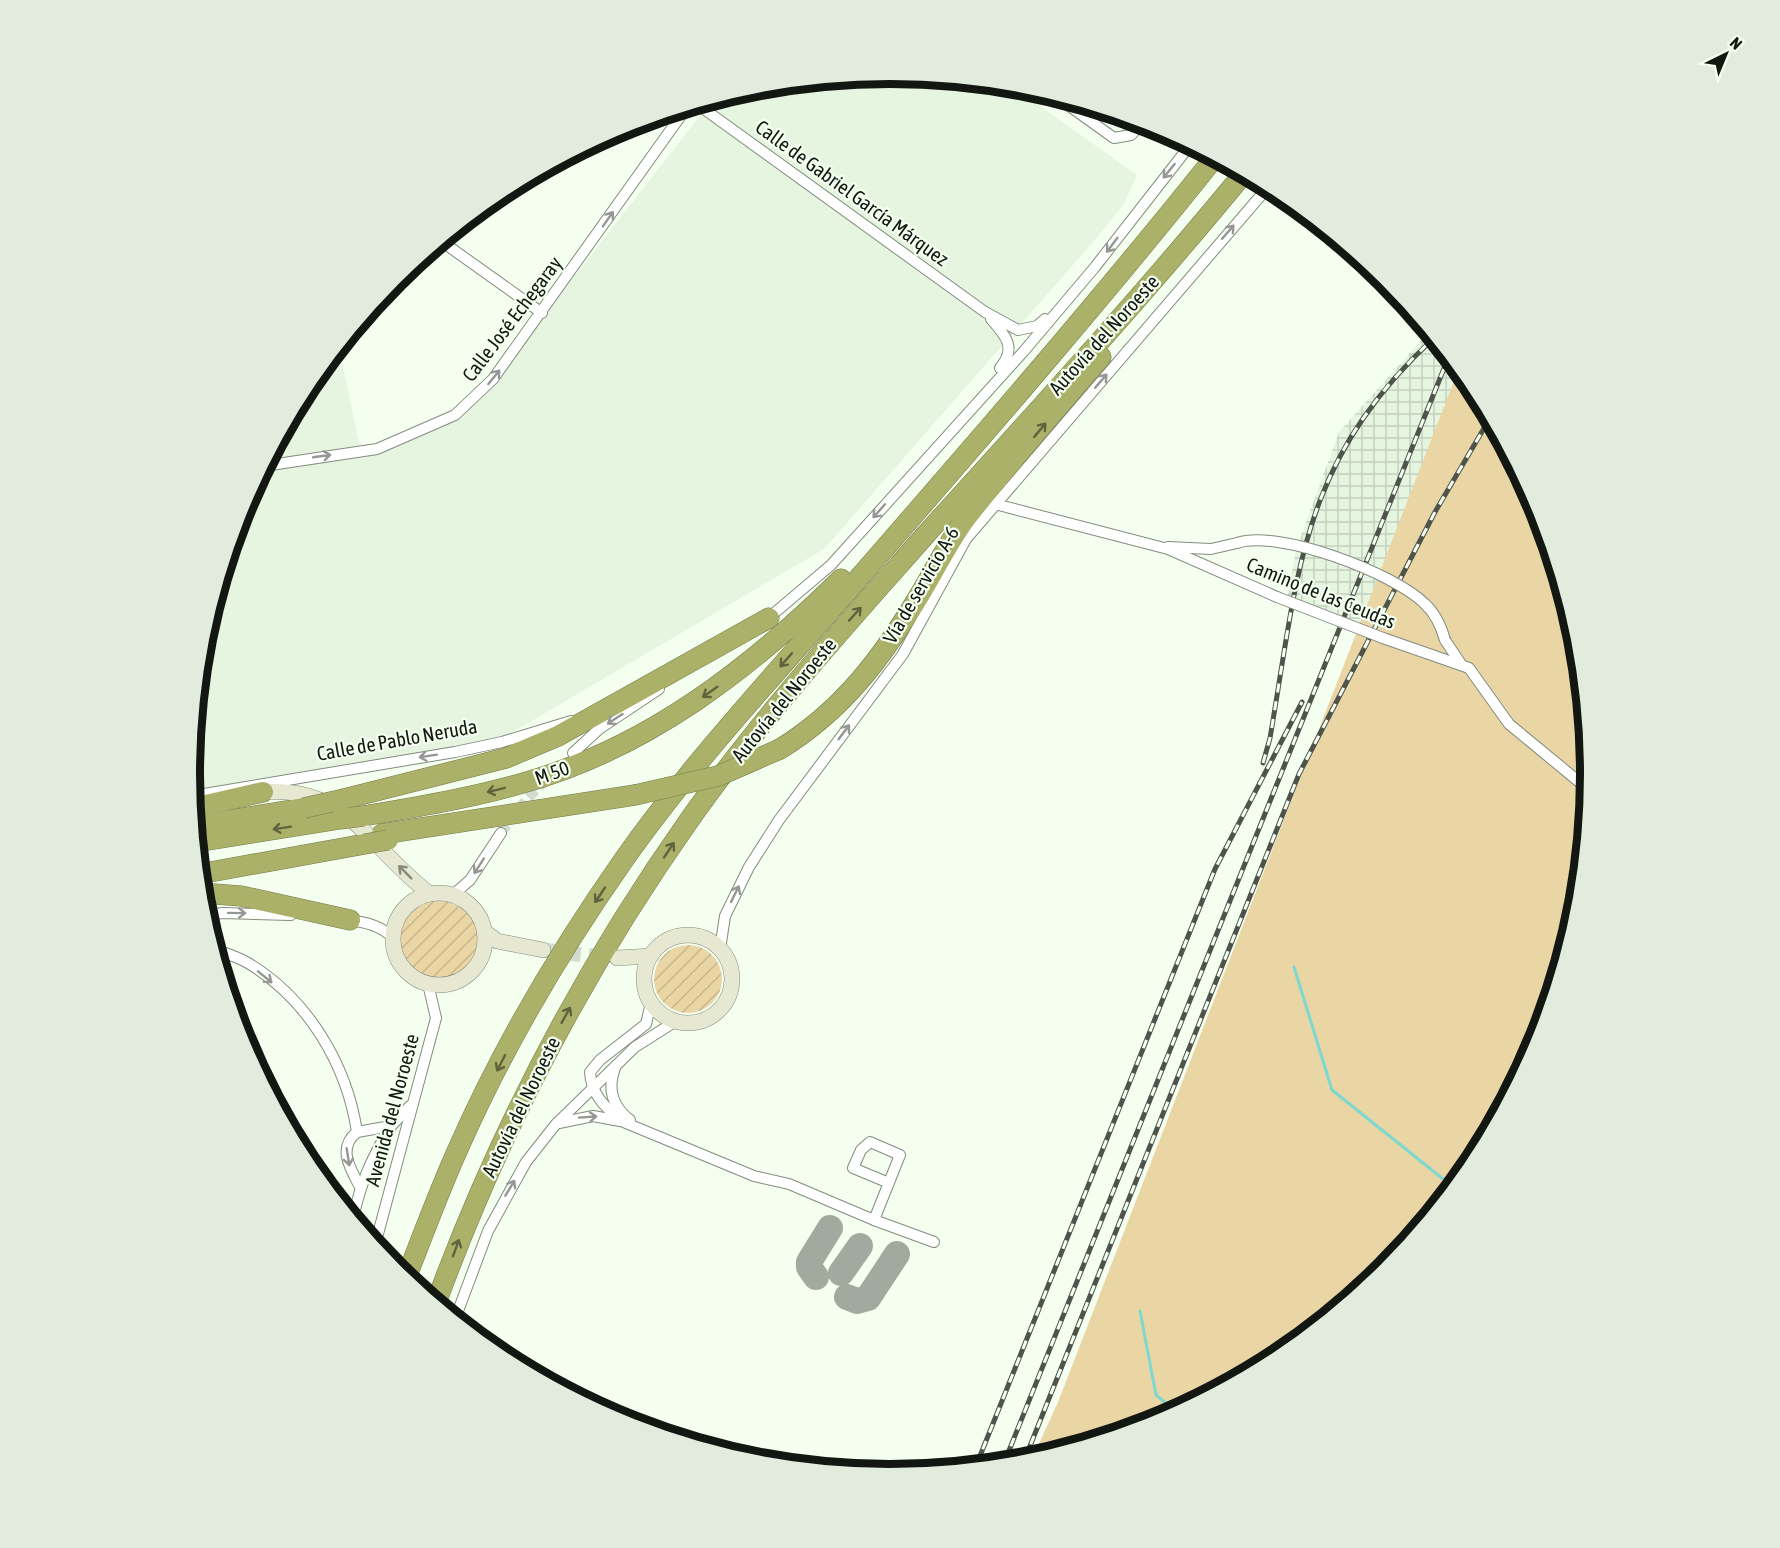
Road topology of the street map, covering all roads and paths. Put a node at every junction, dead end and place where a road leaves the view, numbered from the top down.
1 (1074, 109) edge
2 (705, 110) edge
3 (680, 117) edge
4 (1136, 130) edge
5 (1186, 151) edge
6 (1211, 163) edge
7 (1239, 179) edge
8 (1248, 185) edge
9 (1263, 193) edge
10 (447, 245) edge
11 (1095, 267) junction
12 (985, 312) junction
13 (542, 313) junction
14 (1017, 394) junction
15 (273, 465) edge
16 (918, 468) junction
17 (995, 504) junction
18 (1159, 547) junction
19 (769, 618) junction
20 (1461, 664) junction
21 (606, 710) junction
22 (573, 753) dead end
23 (1580, 782) edge
24 (263, 792) junction
25 (200, 795) edge
26 (201, 800) edge
27 (201, 806) edge
28 (202, 825) edge
29 (501, 833) tunnel mouth
30 (374, 839) junction
31 (203, 841) edge
32 (206, 863) edge
33 (207, 872) edge
34 (211, 894) edge
35 (430, 894) junction
36 (453, 895) junction
37 (214, 915) edge
38 (350, 920) junction
39 (485, 932) junction
40 (393, 938) junction
41 (519, 947) junction
42 (720, 949) junction
43 (543, 950) tunnel mouth
44 (224, 953) edge
45 (482, 956) junction
46 (651, 956) junction
47 (644, 976) junction
48 (428, 984) junction
49 (651, 1003) junction
50 (676, 1022) junction
51 (617, 1064) junction
52 (592, 1088) junction
53 (412, 1103) junction
54 (621, 1121) junction
55 (556, 1124) junction
56 (391, 1126) junction
57 (639, 1127) junction
58 (357, 1132) junction
59 (889, 1183) junction
60 (360, 1187) junction
61 (355, 1209) edge
62 (874, 1220) junction
63 (377, 1236) edge
64 (934, 1242) dead end
65 (410, 1269) edge
66 (439, 1296) edge
67 (458, 1311) edge

1 - 4 street
2 - 12 street, Calle de Gabriel García Márquez
13 -> 3 street, Calle José Echegaray
5 -> 11 street
6 - 14 highway, Autovía del Noroeste
66 -> 7 highway, Autovía del Noroeste
30 -> 8 highway, bridge
17 -> 9 street, Vía de servicio A-6
10 - 13 street
11 - 12 street, Calle de Gabriel García Márquez
11 - 16 street
12 - 16 street, Calle de Gabriel García Márquez
15 -> 13 street, Calle José Echegaray
14 -> 31 highway, M 50, bridge
14 -> 65 highway, Autovía del Noroeste
16 -> 19 street
17 - 18 street, Camino de las Ceudas
42 -> 17 street, Vía de servicio A-6
18 - 20 street, Camino de las Ceudas, bridge
18 - 20 street, bridge
19 - 21 highway
19 -> 22 street
20 - 23 street, Camino de las Ceudas
21 -> 25 street, Calle de Pablo Neruda
21 - 28 highway, bridge
24 - 26 street
24 - 27 highway
35 -> 24 street
29 -> 36 street
30 - 32 highway
30 - 33 highway
34 - 38 highway
35 - 36 street
35 - 40 street
36 - 39 street
37 -> 38 street
38 - 40 street
39 - 41 street
39 - 45 street
40 - 48 street
41 - 43 street
41 - 45 street
42 - 46 street
42 - 50 street
44 -> 58 street
45 - 48 street
46 - 47 street
46 - 47 street
47 - 49 street
48 - 53 street, Avenida del Noroeste
49 - 50 street
49 - 52 street
50 - 51 street
51 - 52 street
51 - 57 street
52 - 54 street
52 - 55 street
53 - 56 street
53 - 63 street, Avenida del Noroeste
55 -> 54 street
54 - 57 street
67 -> 55 street
56 - 58 street
56 - 60 street
57 - 62 street
58 -> 60 street
59 - 59 street
59 - 62 street
60 - 61 street
62 - 64 street

